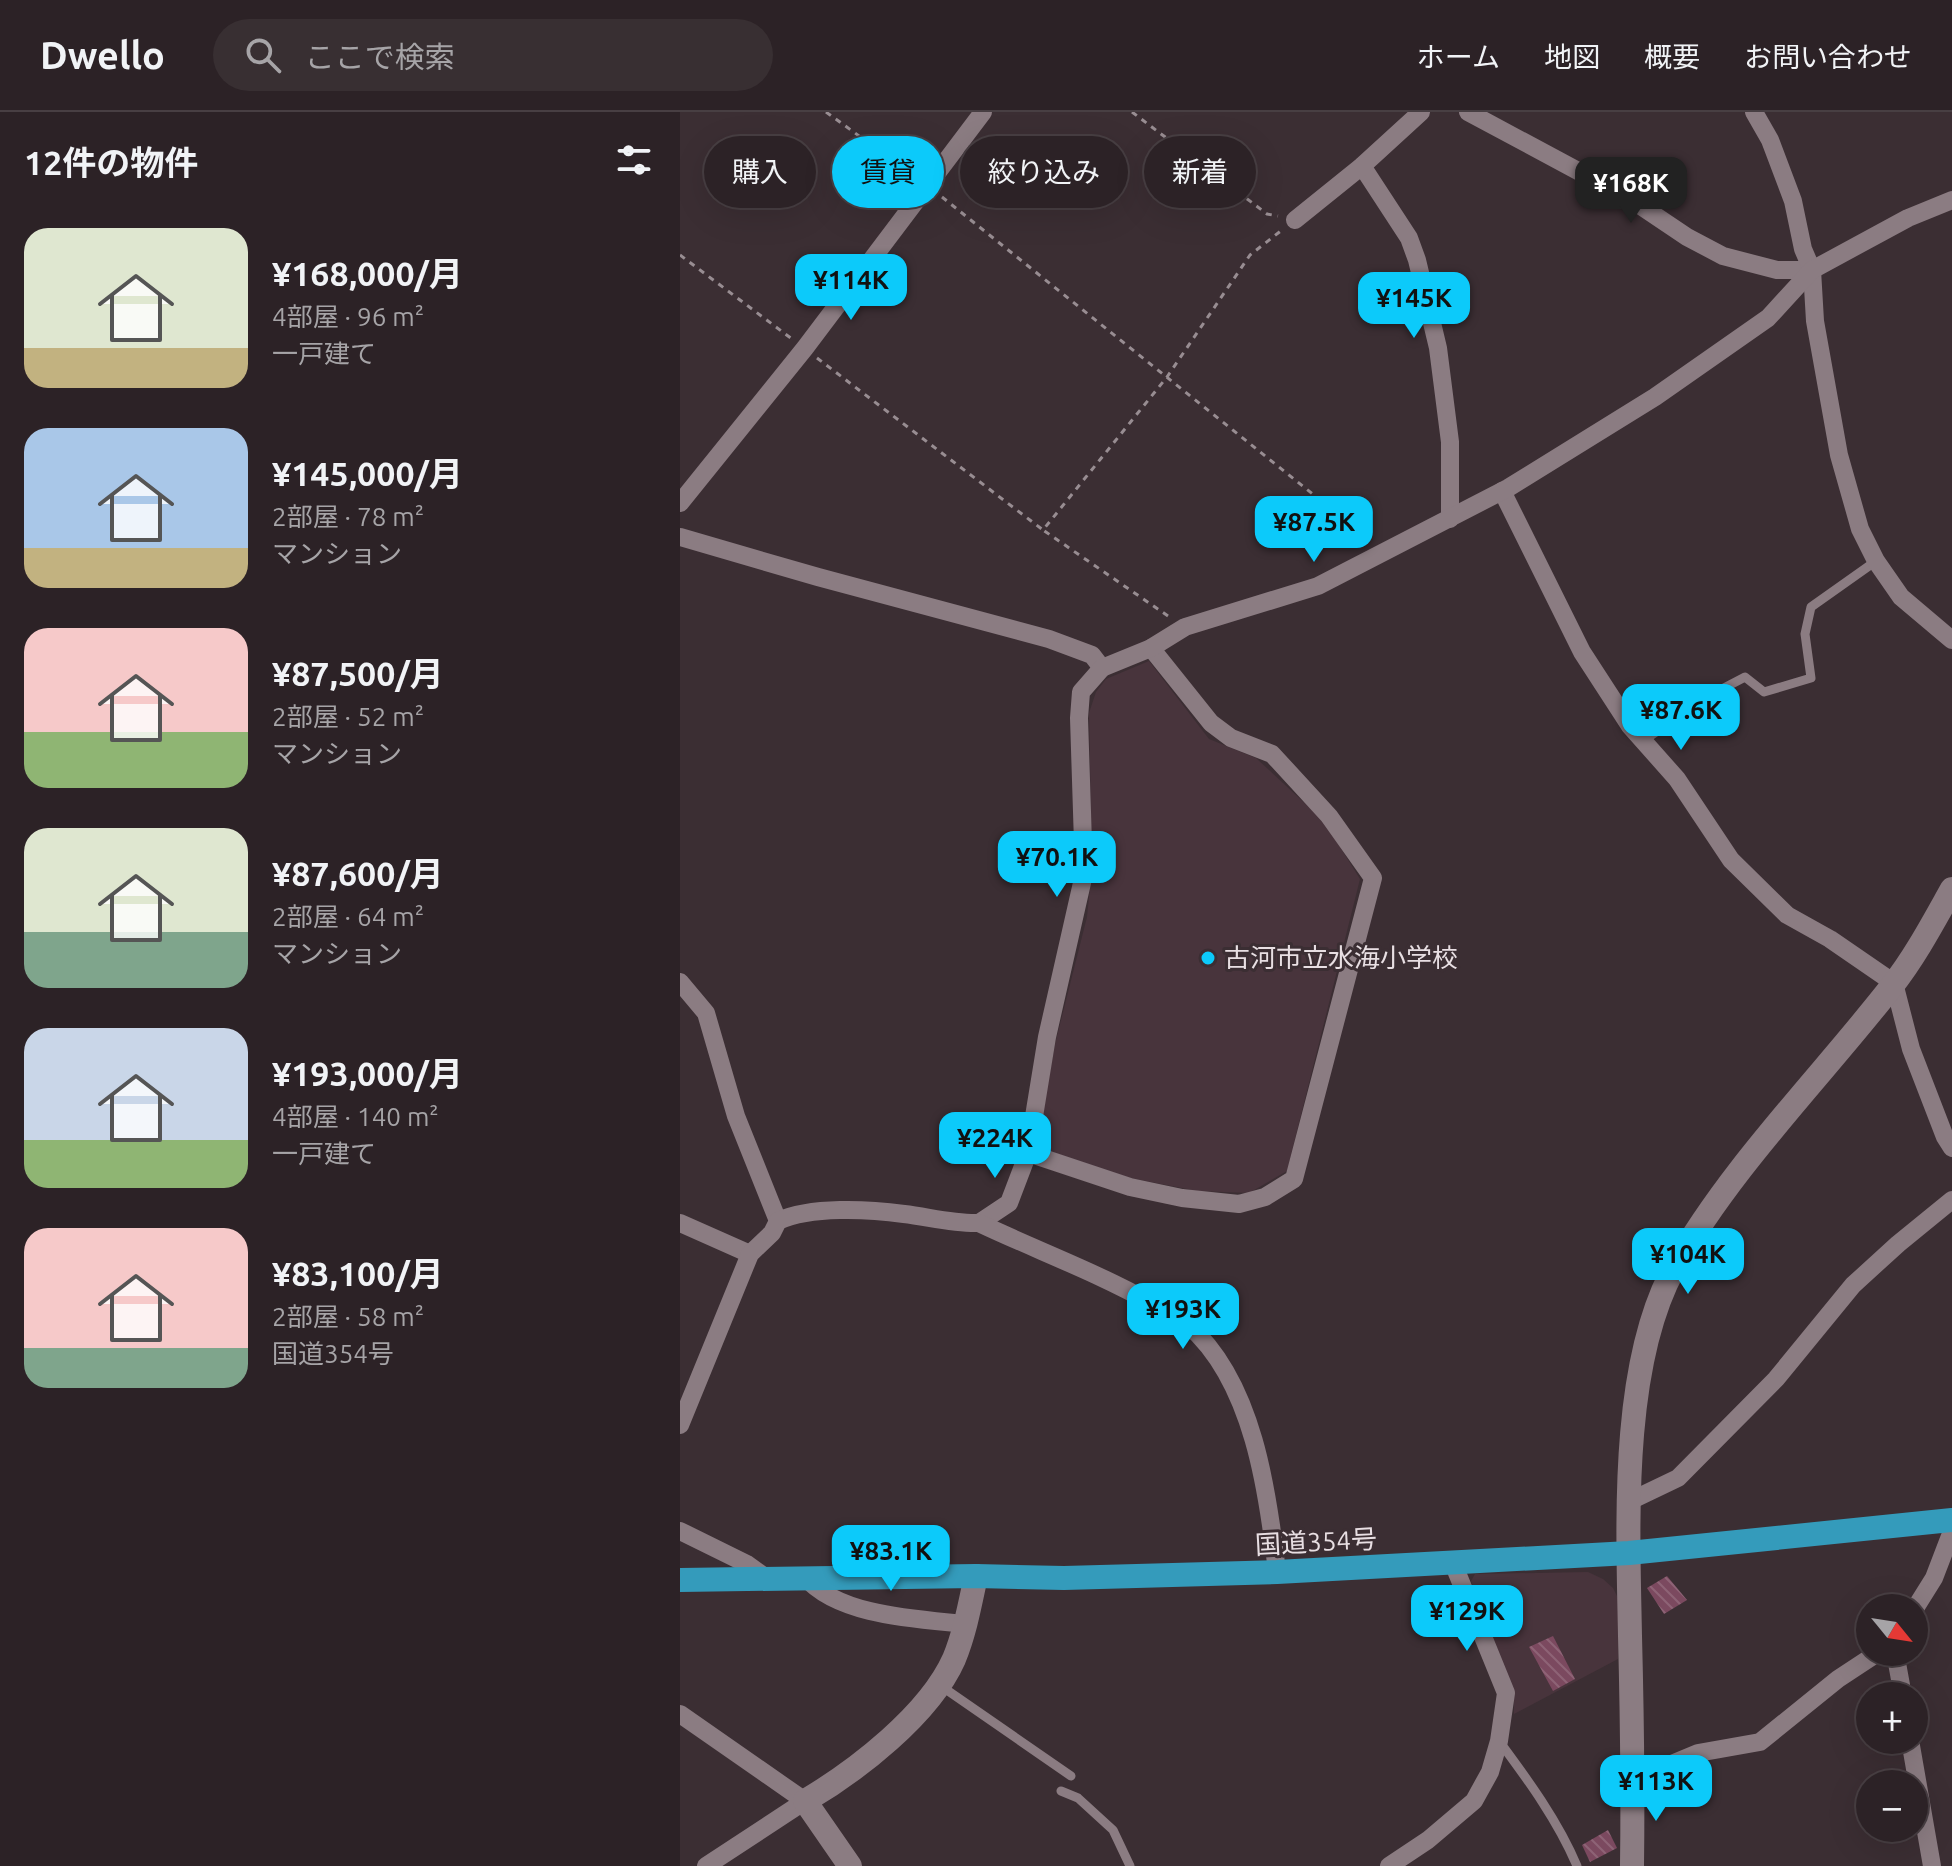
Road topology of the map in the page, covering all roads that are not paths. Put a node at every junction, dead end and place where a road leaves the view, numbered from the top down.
1 (983, 112) edge
2 (1421, 112) edge
3 (1468, 112) edge
4 (1754, 112) edge
5 (1362, 166) junction
6 (1952, 200) edge
7 (1295, 220) road end
8 (1812, 270) junction
9 (1502, 491) junction
10 (680, 503) edge
11 (1450, 519) junction
12 (680, 537) edge
13 (1876, 561) junction
14 (1952, 640) edge
15 (1151, 648) junction
16 (1102, 668) junction
17 (1643, 741) junction
18 (1952, 889) edge
19 (680, 982) edge
20 (1894, 983) junction
21 (1952, 1148) edge
22 (1028, 1153) junction
23 (1952, 1200) edge
24 (778, 1221) junction
25 (680, 1223) edge
26 (979, 1223) junction
27 (750, 1254) junction
28 (680, 1425) edge
29 (1630, 1501) junction
30 (1952, 1520) edge
31 (680, 1531) edge
32 (1952, 1531) edge
33 (1629, 1553) junction
34 (1453, 1563) junction
35 (1277, 1572) junction
36 (976, 1576) junction
37 (765, 1577) junction
38 (805, 1577) junction
39 (680, 1580) edge
40 (1924, 1594) edge
41 (965, 1624) junction
42 (1858, 1666) edge
43 (938, 1684) junction
44 (680, 1714) edge
45 (1499, 1741) junction
46 (1912, 1754) edge
47 (1071, 1776) dead end
48 (1633, 1780) junction
49 (1061, 1791) dead end
50 (805, 1801) junction
51 (706, 1866) edge
52 (850, 1866) edge
53 (1130, 1866) edge
54 (1389, 1866) edge
55 (1577, 1866) edge
56 (1632, 1866) edge
57 (1932, 1866) edge

1 - 10 street
2 - 5 street
3 - 8 street
4 - 8 street
5 - 7 street
5 - 11 street
6 - 8 street
8 - 9 street
8 - 13 street
9 - 11 street
9 - 17 street
11 - 15 street
12 - 16 street
13 - 14 street
13 - 17 lane
15 - 16 street
15 - 22 street
16 - 22 street
17 - 20 street
18 - 20 street
19 - 24 street
20 - 21 street
20 - 29 street
22 - 26 street
23 - 29 street
24 - 26 street
24 - 27 street
25 - 27 street
26 - 35 street
27 - 28 street
29 - 33 street
30 - 33 highway, 国道354号
31 - 37 street
32 - 40 street
33 - 34 highway, 国道354号
33 - 48 street
34 - 35 highway, 国道354号
34 - 45 street
35 - 36 highway, 国道354号
36 - 38 highway, 国道354号
36 - 41 street
37 - 38 highway, 国道354号
37 - 39 highway, 国道354号
38 - 41 street
41 - 43 street
42 - 48 street
43 - 47 lane
43 - 50 street
44 - 50 street
45 - 54 street
45 - 55 lane
46 - 57 street
48 - 56 street
49 - 53 lane
50 - 51 street
50 - 52 street

